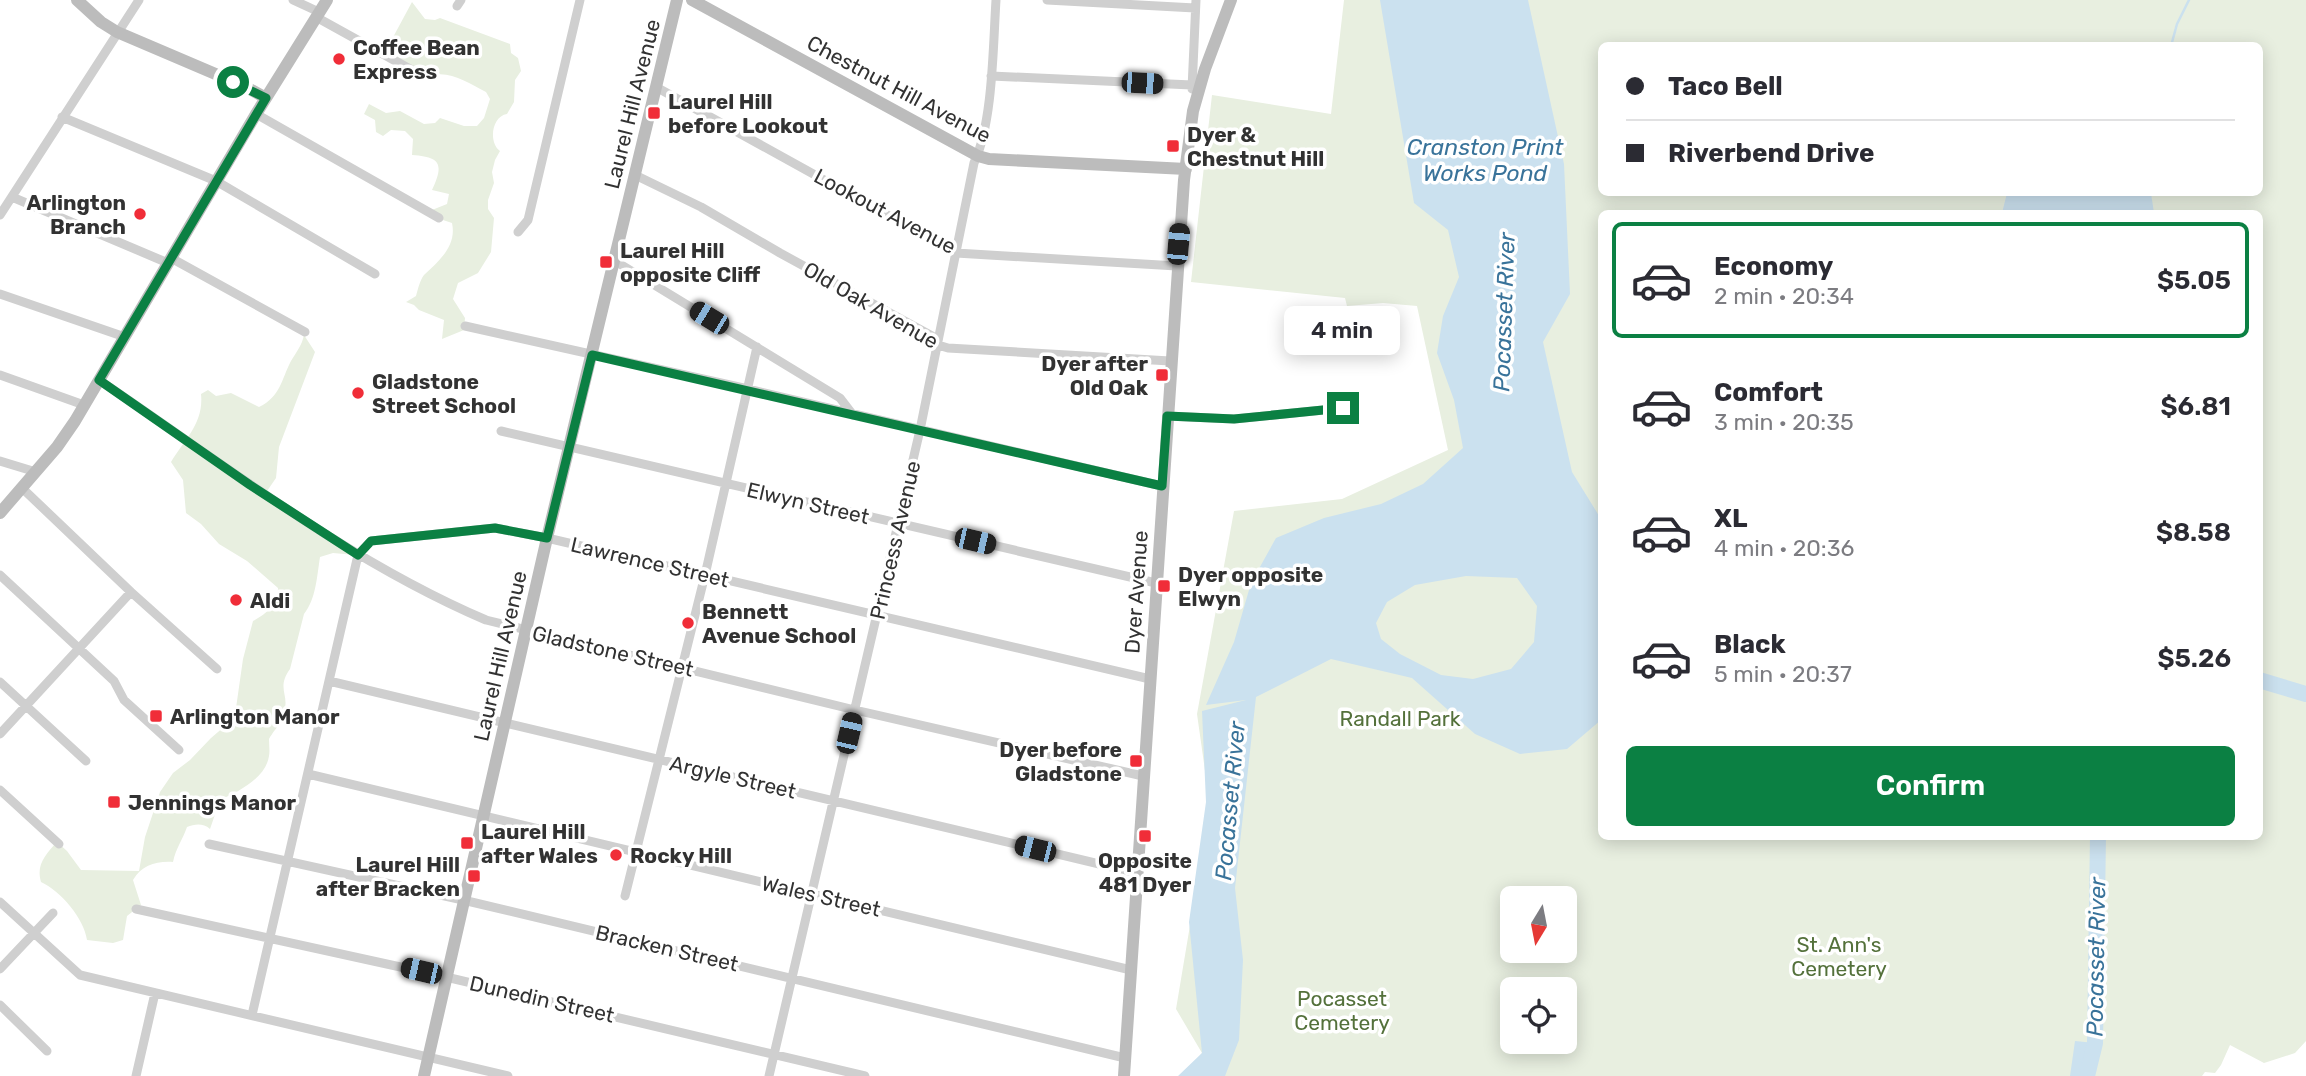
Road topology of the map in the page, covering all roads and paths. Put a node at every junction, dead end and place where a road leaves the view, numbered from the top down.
1 (77, 0) edge
2 (139, 0) edge
3 (293, 0) edge
4 (327, 0) edge
5 (580, 0) edge
6 (677, 0) edge
7 (692, 0) edge
8 (996, 0) edge
9 (1047, 0) edge
10 (1231, 0) edge
11 (1196, 4) edge
12 (317, 14) junction
13 (117, 33) junction
14 (419, 74) dead end
15 (991, 76) junction
16 (1192, 85) junction
17 (656, 87) junction
18 (266, 98) junction
19 (1193, 111) junction
20 (256, 114) junction
21 (62, 117) junction
22 (978, 156) junction
23 (1185, 169) junction
24 (635, 175) junction
25 (216, 181) junction
26 (12, 197) junction
27 (0, 215) edge
28 (439, 218) dead end
29 (518, 232) dead end
30 (956, 253) junction
31 (170, 260) junction
32 (615, 261) junction
33 (1177, 266) junction
34 (375, 274) dead end
35 (0, 294) edge
36 (465, 326) dead end
37 (306, 332) dead end
38 (125, 337) junction
39 (938, 345) junction
40 (757, 347) junction
41 (592, 355) junction
42 (1170, 361) junction
43 (0, 375) edge
44 (99, 380) junction
45 (748, 389) junction
46 (84, 405) junction
47 (1343, 408) dead end
48 (853, 416) junction
49 (1167, 416) junction
50 (920, 430) junction
51 (501, 431) dead end
52 (570, 447) junction
53 (0, 461) edge
54 (36, 472) junction
55 (726, 483) junction
56 (1162, 486) junction
57 (22, 488) junction
58 (0, 513) edge
59 (897, 523) junction
60 (547, 538) junction
61 (358, 555) junction
62 (0, 575) edge
63 (705, 575) junction
64 (1156, 583) junction
65 (131, 592) junction
66 (878, 615) junction
67 (527, 631) junction
68 (80, 649) junction
69 (682, 667) junction
70 (217, 669) dead end
71 (1150, 679) junction
72 (330, 681) junction
73 (0, 682) edge
74 (26, 706) junction
75 (855, 710) junction
76 (505, 723) junction
77 (0, 734) edge
78 (179, 750) dead end
79 (660, 760) junction
80 (86, 761) dead end
81 (308, 774) junction
82 (1143, 776) junction
83 (0, 790) edge
84 (833, 801) junction
85 (482, 815) junction
86 (59, 844) dead end
87 (209, 844) dead end
88 (635, 852) junction
89 (287, 860) junction
90 (1137, 873) junction
91 (811, 894) junction
92 (625, 896) dead end
93 (463, 900) junction
94 (0, 902) edge
95 (136, 909) dead end
96 (53, 914) dead end
97 (34, 933) junction
98 (270, 938) junction
99 (0, 969) edge
100 (1130, 970) junction
101 (446, 976) junction
102 (792, 978) junction
103 (155, 993) junction
104 (0, 1005) edge
105 (252, 1015) junction
106 (47, 1051) dead end
107 (774, 1054) junction
108 (428, 1057) junction
109 (1125, 1058) junction
110 (136, 1076) edge
111 (424, 1076) edge
112 (508, 1076) edge
113 (769, 1076) edge
114 (865, 1076) edge
115 (1124, 1076) edge

1 - 13 street
2 - 13 street
3 - 12 street
4 - 12 street
5 - 29 street
6 - 17 street, Laurel Hill Avenue
7 - 22 street, Chestnut Hill Avenue
8 - 15 street, Princess Avenue
9 - 11 street
10 - 19 street, Dyer Avenue
11 - 16 street, Dyer Avenue
12 - 14 street
12 - 18 street
13 - 18 street
13 - 21 street
15 - 16 street
15 - 22 street, Princess Avenue
16 - 19 street, Dyer Avenue
17 - 24 street, Laurel Hill Avenue
17 - 30 street, Lookout Avenue
18 - 20 street
19 - 23 street, Dyer Avenue
20 - 25 street
20 - 28 street
21 - 25 street
21 - 26 street
22 - 23 street, Chestnut Hill Avenue
22 - 30 street, Princess Avenue
23 - 33 street, Dyer Avenue
24 - 32 street, Laurel Hill Avenue
24 - 39 street, Old Oak Avenue
25 - 31 street
25 - 34 street
26 - 27 street
26 - 31 street
30 - 33 street, Lookout Avenue
30 - 39 street, Princess Avenue
31 - 37 street
31 - 38 street
32 - 40 street
32 - 41 street, Laurel Hill Avenue
33 - 42 street, Dyer Avenue
35 - 38 street
36 - 41 street
38 - 44 street
39 - 42 street, Old Oak Avenue
39 - 50 street, Princess Avenue
40 - 45 street
40 - 48 street
41 - 45 street
41 - 52 street, Laurel Hill Avenue
42 - 49 street, Dyer Avenue
43 - 46 street
44 - 46 street
44 - 61 street, Gladstone Street
45 - 48 street
45 - 55 street
46 - 54 street
47 - 49 street
48 - 50 street
49 - 56 street, Dyer Avenue
50 - 56 street
50 - 59 street, Princess Avenue
51 - 52 street, Elwyn Street
52 - 55 street, Elwyn Street
52 - 60 street, Laurel Hill Avenue
53 - 54 street
54 - 57 street
55 - 59 street, Elwyn Street
55 - 63 street
56 - 64 street, Dyer Avenue
57 - 58 street
57 - 65 street
59 - 64 street, Elwyn Street
59 - 66 street, Princess Avenue
60 - 61 street, Lawrence Street
60 - 63 street, Lawrence Street
60 - 67 street, Laurel Hill Avenue
61 - 67 street, Gladstone Street
61 - 72 street
62 - 68 street
63 - 66 street, Lawrence Street
63 - 69 street
64 - 71 street, Dyer Avenue
65 - 68 street
65 - 70 street
66 - 71 street, Lawrence Street
66 - 75 street, Princess Avenue
67 - 69 street, Gladstone Street
67 - 76 street, Laurel Hill Avenue
68 - 74 street
68 - 78 street
69 - 75 street, Gladstone Street
69 - 79 street
71 - 82 street, Dyer Avenue
72 - 76 street, Argyle Street
72 - 81 street
73 - 74 street
74 - 77 street
74 - 80 street
75 - 82 street, Gladstone Street
75 - 84 street, Princess Avenue
76 - 79 street, Argyle Street
76 - 85 street, Laurel Hill Avenue
79 - 84 street, Argyle Street
79 - 88 street
81 - 85 street, Wales Street
81 - 89 street
82 - 90 street, Dyer Avenue
83 - 86 street
84 - 90 street, Argyle Street
84 - 91 street, Princess Avenue
85 - 88 street, Wales Street
85 - 93 street, Laurel Hill Avenue
87 - 89 street, Bracken Street
88 - 91 street, Wales Street
88 - 92 street
89 - 93 street, Bracken Street
89 - 98 street
90 - 100 street, Dyer Avenue
91 - 100 street, Wales Street
91 - 102 street, Princess Avenue
93 - 101 street, Laurel Hill Avenue
93 - 102 street, Bracken Street
94 - 97 street
95 - 98 street, Dunedin Street
96 - 97 street
97 - 99 street
97 - 103 street
98 - 101 street, Dunedin Street
98 - 105 street
100 - 109 street, Dyer Avenue
101 - 107 street, Dunedin Street
101 - 108 street, Laurel Hill Avenue
102 - 107 street, Princess Avenue
102 - 109 street, Bracken Street
103 - 105 street
103 - 110 street
104 - 106 street
105 - 108 street
107 - 113 street, Princess Avenue
107 - 114 street, Dunedin Street
108 - 111 street, Laurel Hill Avenue
108 - 112 street
109 - 115 street, Dyer Avenue

